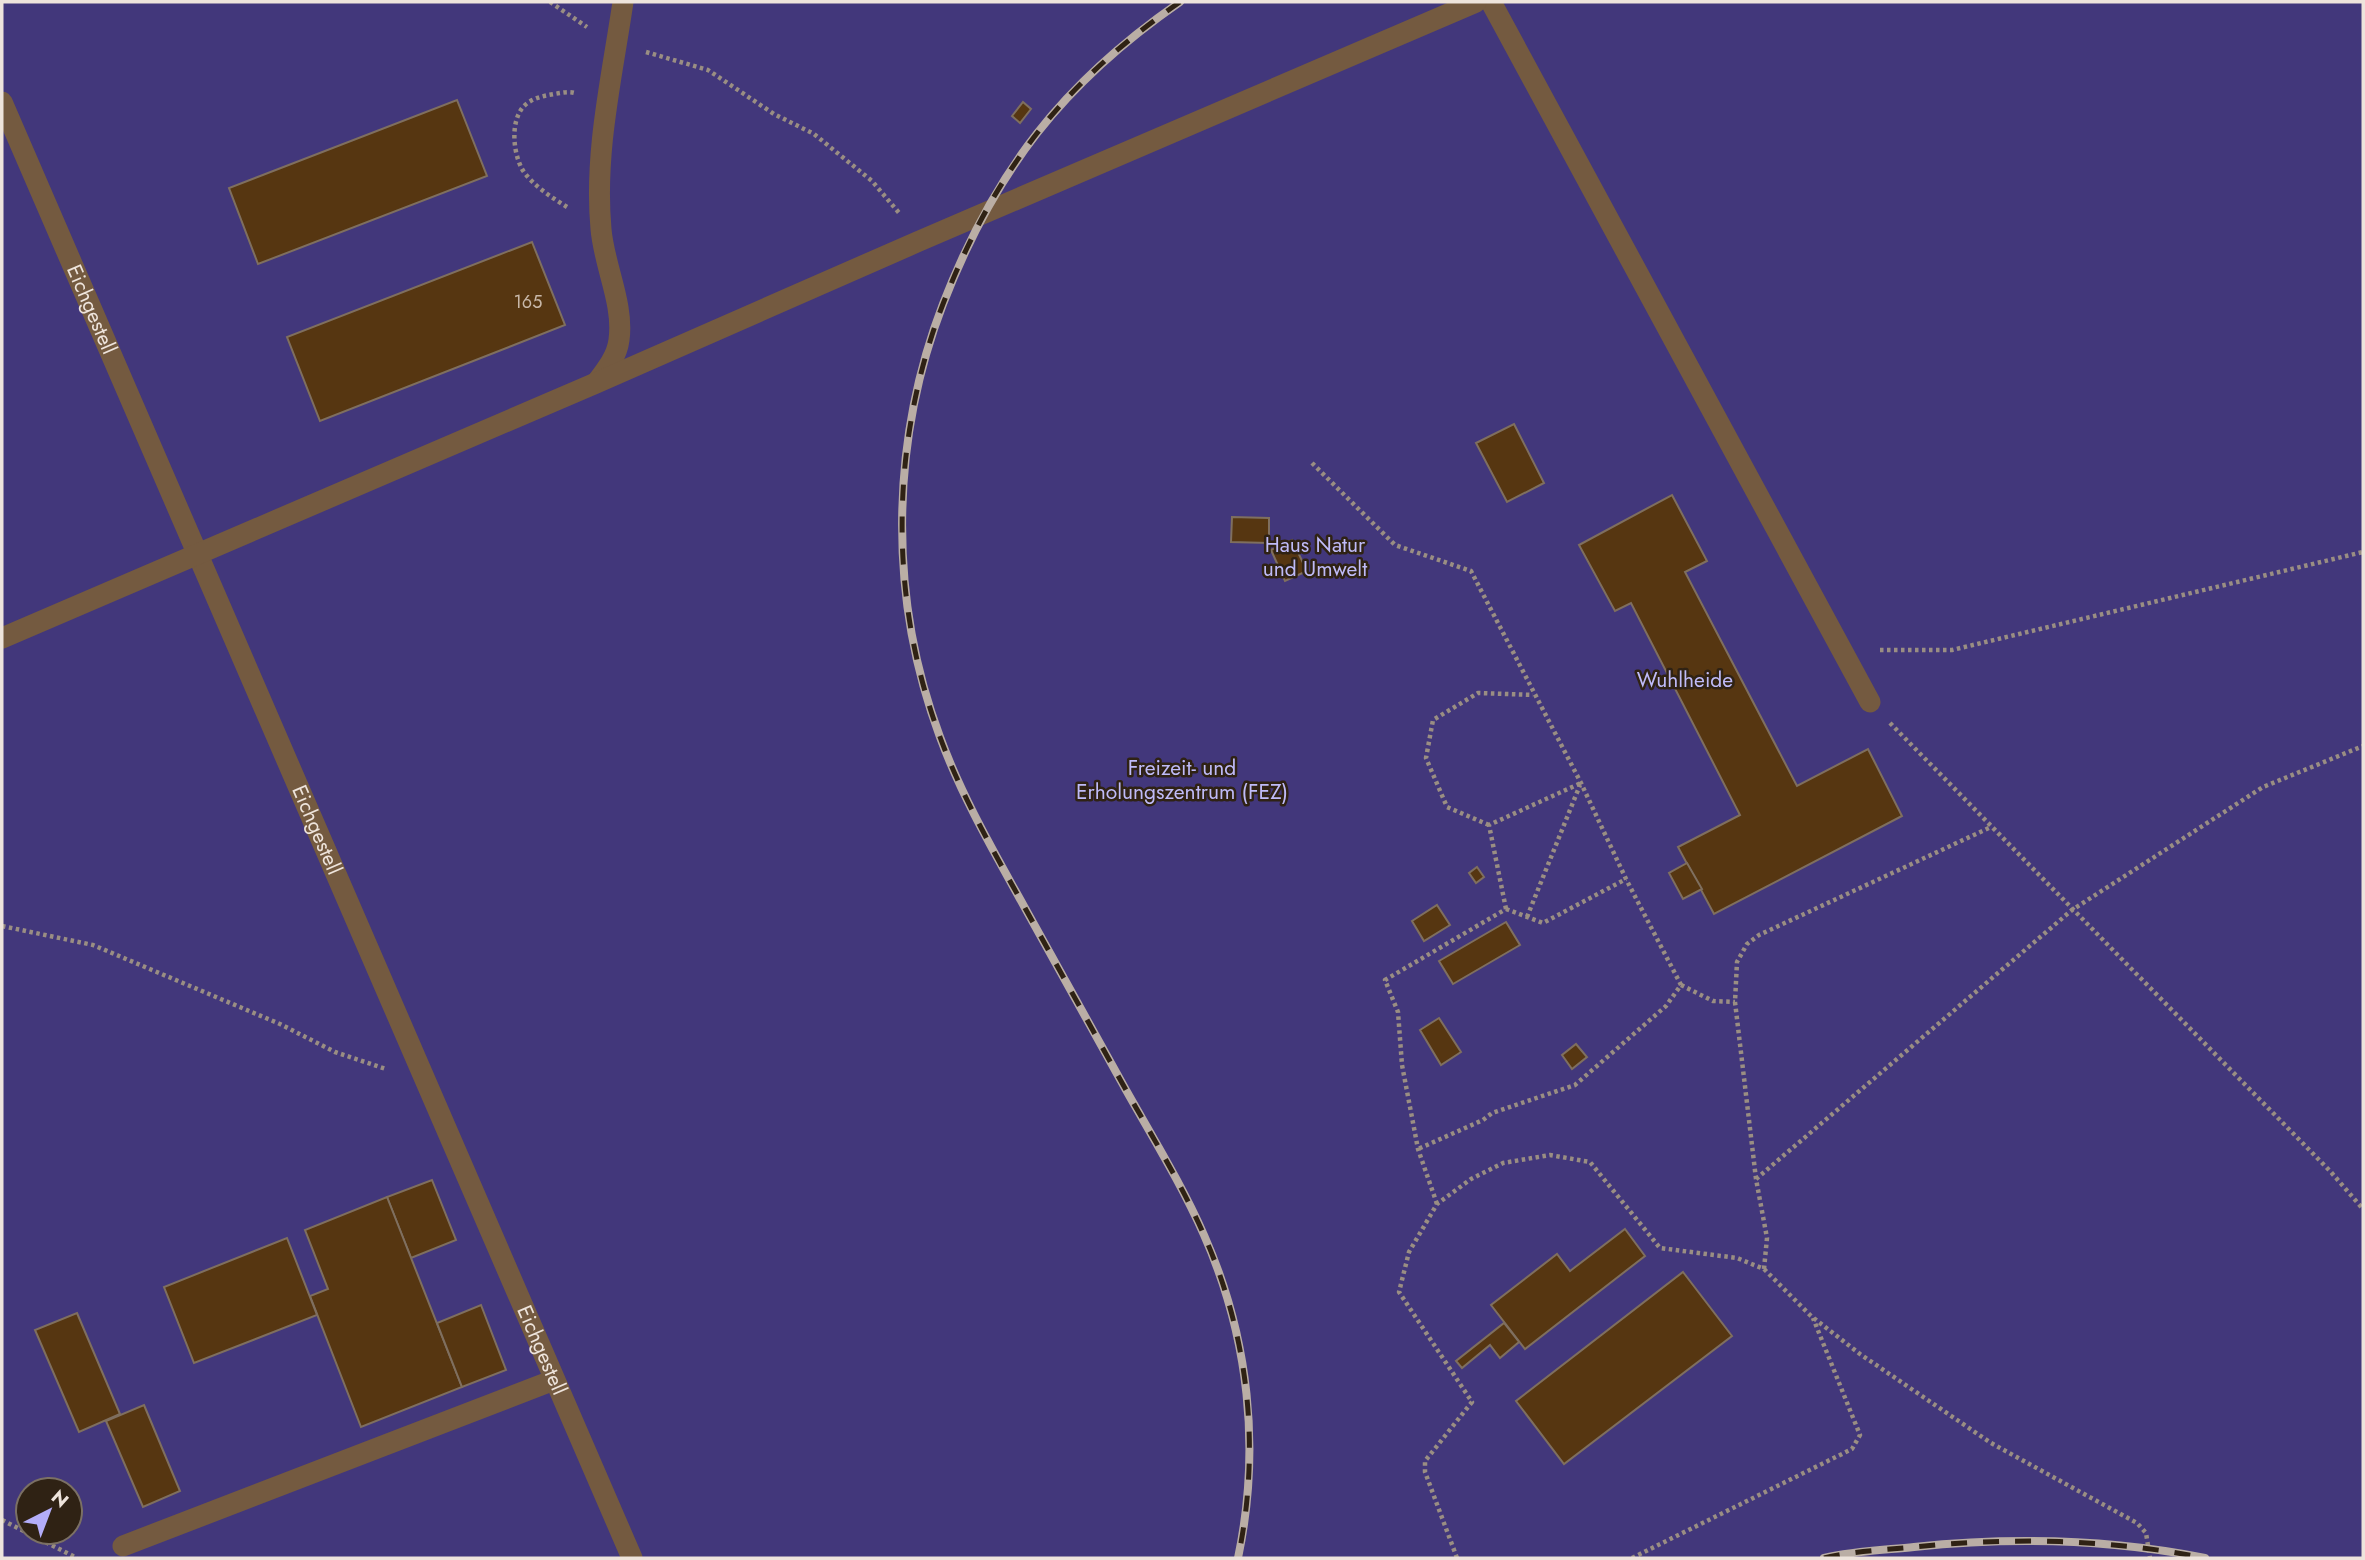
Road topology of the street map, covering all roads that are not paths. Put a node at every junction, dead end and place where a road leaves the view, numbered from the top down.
1 (623, 2) edge
2 (1476, 2) edge
3 (1491, 2) edge
4 (2, 102) edge
5 (596, 383) junction
6 (197, 553) junction
7 (2, 638) edge
8 (1870, 702) road end
9 (554, 1380) junction
10 (123, 1546) dead end
11 (632, 1558) edge

1 - 5 lane
2 - 5 lane
3 - 8 lane
4 - 6 lane, Eichgestell
5 - 6 lane
6 - 7 lane
6 - 9 lane, Eichgestell
9 - 10 lane
9 - 11 lane, Eichgestell

